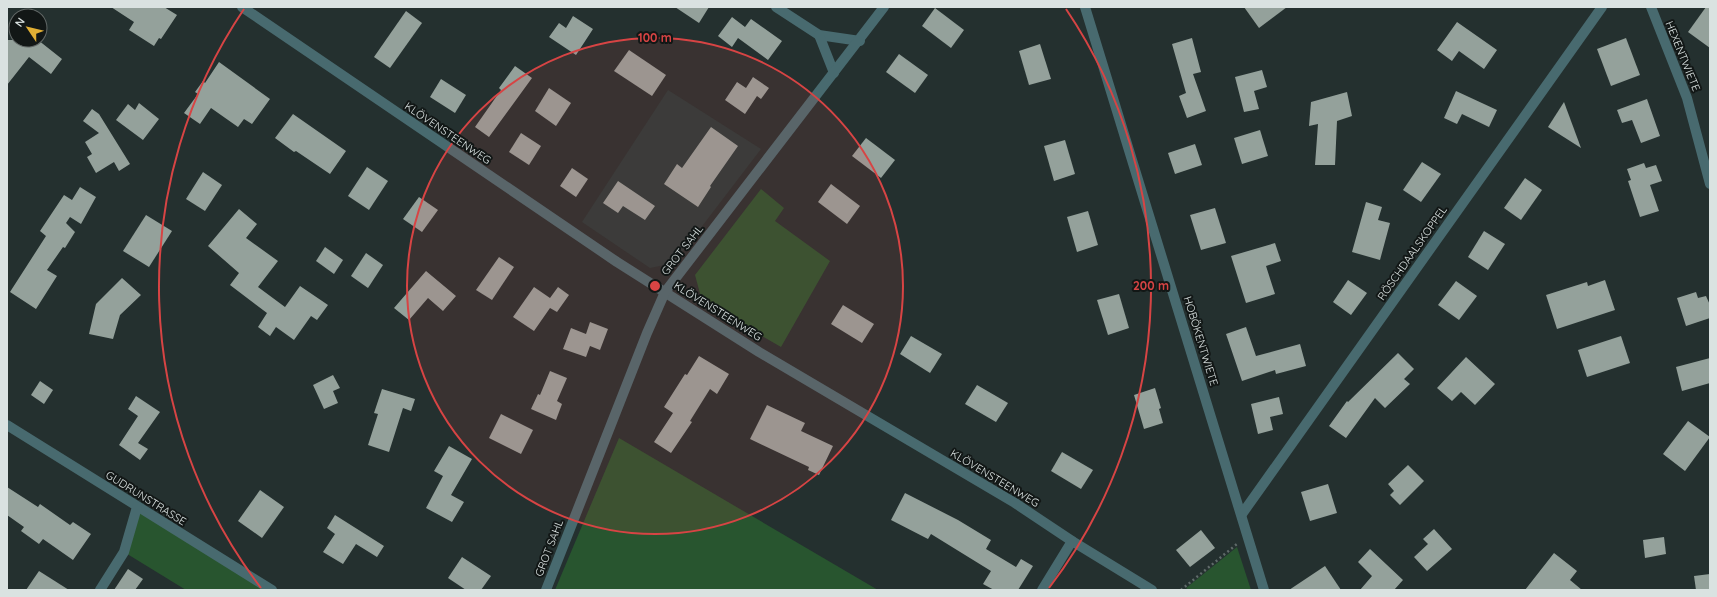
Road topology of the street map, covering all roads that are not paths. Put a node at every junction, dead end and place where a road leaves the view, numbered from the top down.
1 (242, 7) edge
2 (776, 7) edge
3 (884, 7) edge
4 (1085, 7) edge
5 (1602, 7) edge
6 (1651, 7) edge
7 (819, 35) junction
8 (860, 41) junction
9 (834, 72) junction
10 (1710, 184) edge
11 (665, 292) junction
12 (7, 425) edge
13 (137, 507) junction
14 (1242, 514) junction
15 (1072, 541) junction
16 (100, 590) edge
17 (272, 590) edge
18 (546, 590) edge
19 (1042, 590) edge
20 (1152, 590) edge
21 (1264, 590) edge

1 - 11 street, KLÖVENSTEENWEG
2 - 7 street
3 - 8 street, GROT SAHL
4 - 14 street, HOBÖKENTWIETE
5 - 14 street, RÖSCHDAALSKOPPEL
6 - 10 street, HEXENTWIETE
7 - 8 street
7 - 9 street
8 - 9 street, GROT SAHL
9 - 11 street, GROT SAHL
11 - 15 street, KLÖVENSTEENWEG
11 - 18 street, GROT SAHL
12 - 13 street, GUDRUNSTRASSE
13 - 16 street
13 - 17 street, GUDRUNSTRASSE
14 - 21 street, HOBÖKENTWIETE
15 - 19 street
15 - 20 street, KLÖVENSTEENWEG

